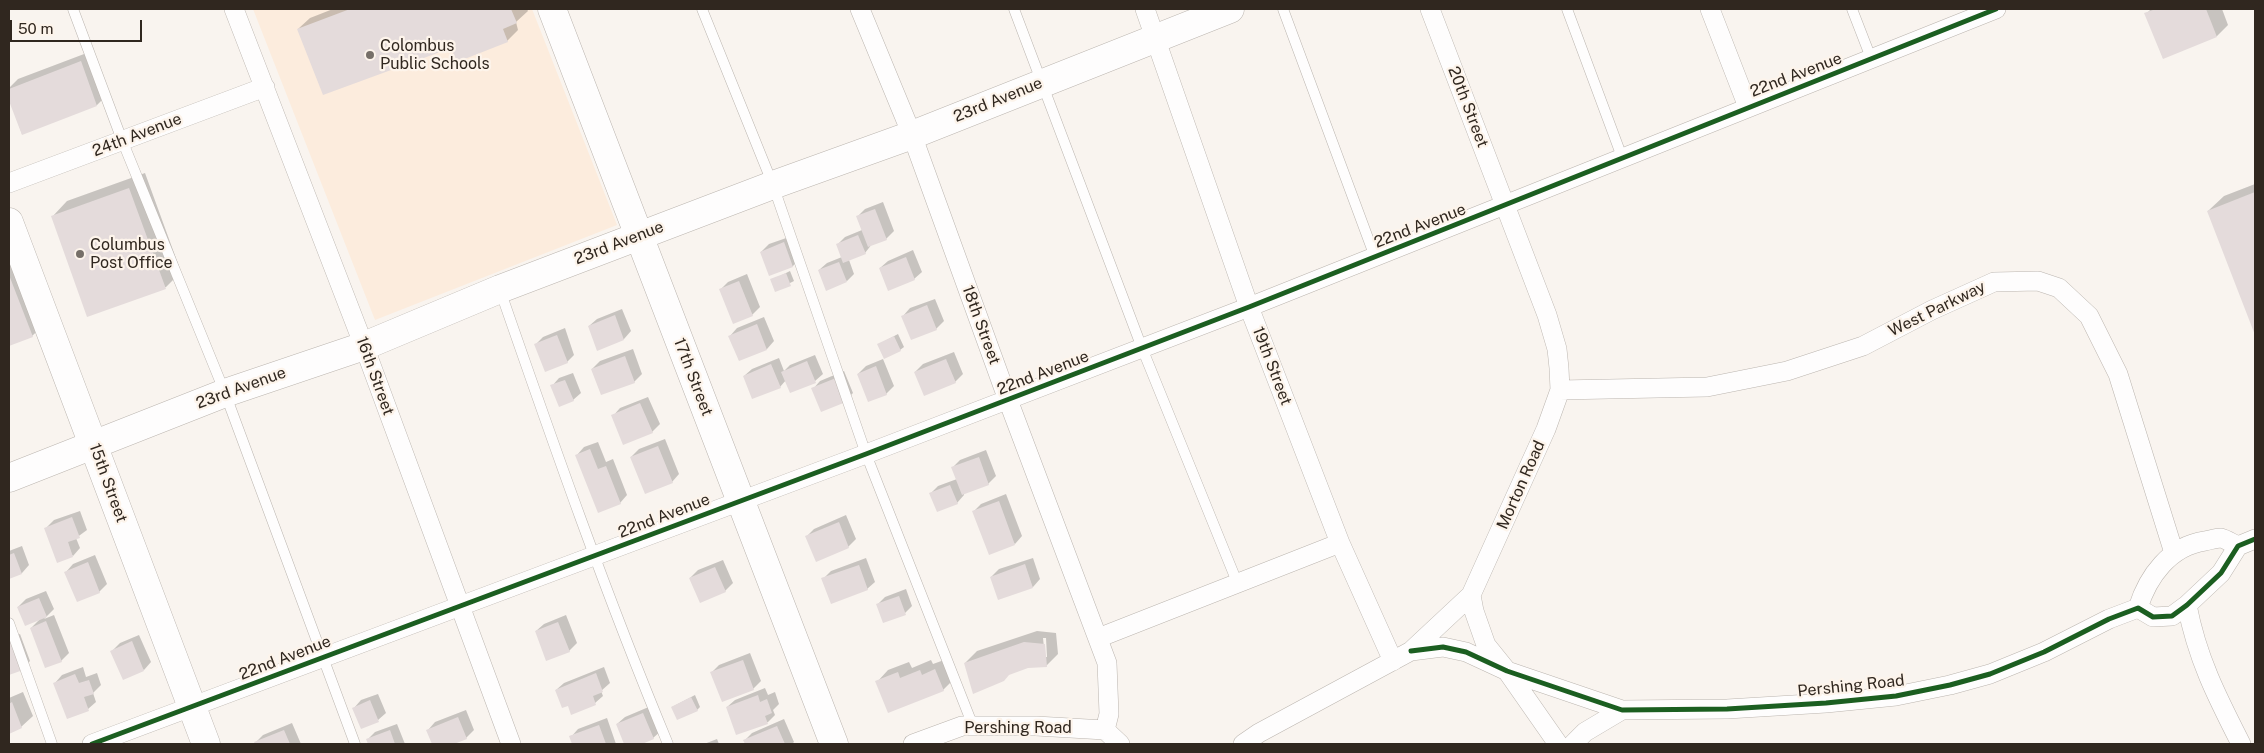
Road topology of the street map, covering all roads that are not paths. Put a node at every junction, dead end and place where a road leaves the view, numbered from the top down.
1 (73, 9) edge
2 (234, 9) edge
3 (552, 9) edge
4 (702, 9) edge
5 (860, 9) edge
6 (1014, 9) edge
7 (1146, 9) edge
8 (1230, 9) edge
9 (1283, 9) edge
10 (1430, 9) edge
11 (1567, 9) edge
12 (1710, 9) edge
13 (1852, 9) edge
14 (1989, 10) edge
15 (1156, 37) junction
16 (1871, 58) junction
17 (1043, 83) junction
18 (265, 87) junction
19 (1748, 107) junction
20 (912, 135) junction
21 (122, 140) junction
22 (1622, 158) junction
23 (9, 183) edge
24 (773, 185) junction
25 (1506, 206) junction
26 (9, 222) edge
27 (638, 236) junction
28 (1375, 256) junction
29 (500, 289) junction
30 (1249, 307) junction
31 (364, 346) junction
32 (1142, 348) junction
33 (1560, 390) junction
34 (225, 393) junction
35 (1008, 400) junction
36 (94, 445) junction
37 (866, 454) junction
38 (9, 478) edge
39 (741, 501) junction
40 (1340, 543) junction
41 (2247, 543) edge
42 (2174, 553) junction
43 (595, 556) junction
44 (1237, 582) junction
45 (1471, 595) junction
46 (2187, 605) junction
47 (458, 606) junction
48 (2138, 608) junction
49 (9, 623) edge
50 (1098, 638) junction
51 (1411, 651) junction
52 (323, 657) junction
53 (1393, 661) junction
54 (1508, 672) junction
55 (191, 707) junction
56 (1622, 710) junction
57 (973, 726) junction
58 (1105, 730) junction
59 (52, 744) edge
60 (92, 744) edge
61 (206, 744) edge
62 (356, 744) edge
63 (511, 744) edge
64 (668, 744) edge
65 (834, 744) edge
66 (913, 744) edge
67 (1120, 744) edge
68 (1243, 744) edge
69 (1558, 744) edge
70 (1573, 744) edge
71 (2241, 744) edge

1 - 21 lane
2 - 18 street, 16th Street
3 - 27 main road, 17th Street
4 - 24 lane
5 - 20 street, 18th Street
6 - 17 lane
7 - 15 street, 19th Street
8 - 15 main road, 23rd Avenue
9 - 28 lane
10 - 25 street, 20th Street
11 - 22 lane
12 - 19 street
13 - 16 lane
14 - 16 street, 22nd Avenue
15 - 17 main road, 23rd Avenue
15 - 30 street, 19th Street
16 - 19 street, 22nd Avenue
17 - 20 main road, 23rd Avenue
17 - 32 lane
18 - 21 street, 24th Avenue
18 - 31 street, 16th Street
19 - 22 street, 22nd Avenue
20 - 24 main road, 23rd Avenue
20 - 35 street, 18th Street
21 - 23 street, 24th Avenue
21 - 34 lane
22 - 25 street, 22nd Avenue
24 - 27 main road, 23rd Avenue
24 - 37 lane
25 - 28 street, 22nd Avenue
25 - 33 street, Morton Road
26 - 36 main road, 15th Street
27 - 29 main road, 23rd Avenue
27 - 39 main road, 17th Street
28 - 30 street, 22nd Avenue
29 - 31 main road, 23rd Avenue
29 - 43 lane
30 - 32 street, 22nd Avenue
30 - 40 street, 19th Street
31 - 34 main road, 23rd Avenue
31 - 47 street, 16th Street
32 - 35 street, 22nd Avenue
32 - 44 lane
33 - 42 street, West Parkway
33 - 45 street, Morton Road
34 - 36 main road, 23rd Avenue
34 - 52 lane
35 - 37 street, 22nd Avenue
35 - 50 street, 18th Street
36 - 38 main road, 23rd Avenue
36 - 55 main road, 15th Street
37 - 39 street, 22nd Avenue
37 - 57 lane
39 - 43 street, 22nd Avenue
39 - 65 main road, 17th Street
40 - 44 street
40 - 53 street, 19th Street
41 - 42 street
41 - 46 street
42 - 48 street
43 - 47 street, 22nd Avenue
43 - 64 lane
44 - 50 street
45 - 51 street, Pershing Road
45 - 54 street
46 - 48 street
46 - 71 street
47 - 52 street, 22nd Avenue
47 - 63 street, 16th Street
48 - 56 street, Pershing Road
49 - 59 lane
50 - 58 street, 18th Street
51 - 53 street, Pershing Road
51 - 54 street, Pershing Road
52 - 55 street, 22nd Avenue
52 - 62 lane
53 - 68 street, Pershing Road
54 - 56 street, Pershing Road
54 - 69 street
55 - 60 street, 22nd Avenue
55 - 61 main road, 15th Street
56 - 70 street
57 - 58 street, Pershing Road
57 - 66 street, Pershing Road
58 - 67 street

